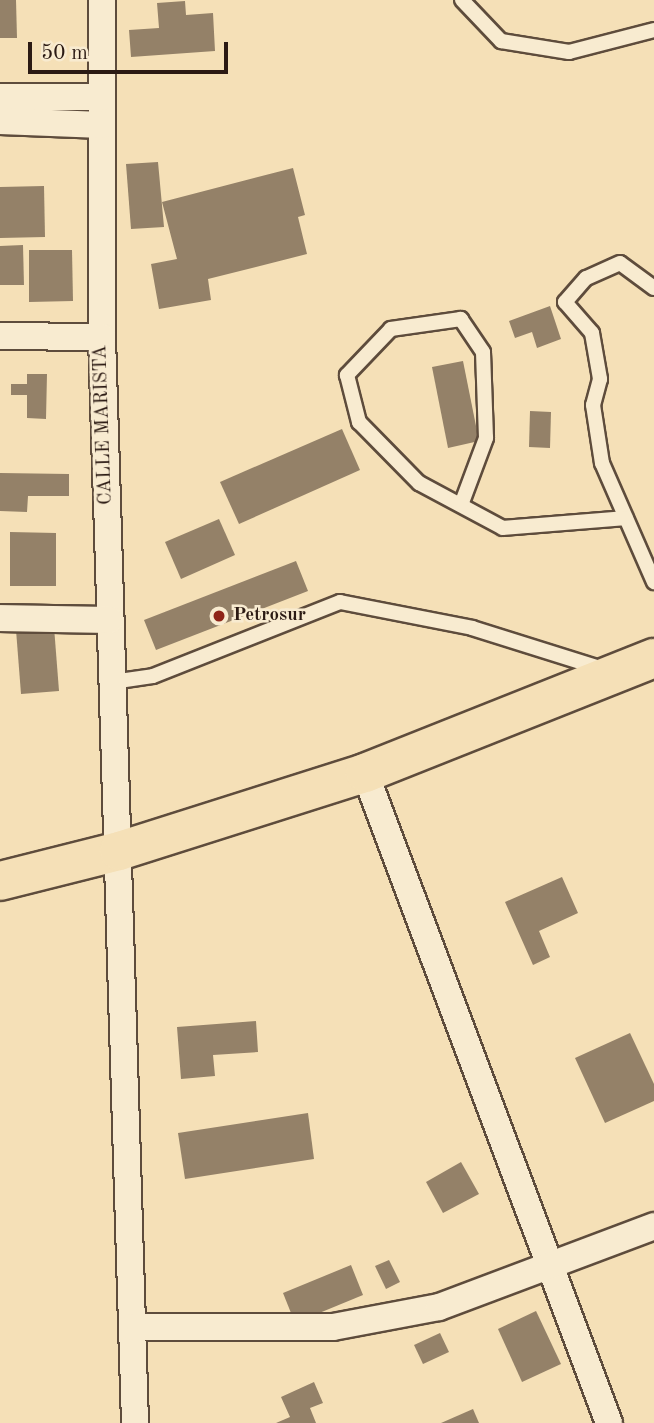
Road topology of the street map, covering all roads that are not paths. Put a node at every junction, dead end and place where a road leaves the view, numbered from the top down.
1 (102, 0) edge
2 (463, 0) edge
3 (654, 30) edge
4 (0, 97) edge
5 (102, 97) junction
6 (0, 121) edge
7 (102, 125) junction
8 (654, 288) edge
9 (0, 336) edge
10 (102, 337) junction
11 (461, 505) junction
12 (626, 518) junction
13 (654, 582) edge
14 (0, 618) edge
15 (110, 620) junction
16 (654, 658) edge
17 (618, 673) junction
18 (113, 682) junction
19 (365, 773) junction
20 (119, 850) junction
21 (0, 881) edge
22 (654, 1226) edge
23 (549, 1265) junction
24 (133, 1327) junction
25 (135, 1423) edge
26 (609, 1423) edge

1 - 5 street, CALLE MARISTA
2 - 3 lane
4 - 5 street
5 - 7 street, CALLE MARISTA
6 - 7 street
7 - 10 street, CALLE MARISTA
8 - 12 lane
9 - 10 street
10 - 15 street, CALLE MARISTA
11 - 11 lane
11 - 12 lane
12 - 13 lane
14 - 15 street
15 - 18 street, CALLE MARISTA
16 - 17 main road
17 - 18 lane
17 - 19 main road
18 - 20 street, CALLE MARISTA
19 - 20 main road
19 - 23 street
20 - 21 main road
20 - 24 street, CALLE MARISTA
22 - 23 street
23 - 24 street
23 - 26 street
24 - 25 street, CALLE MARISTA

